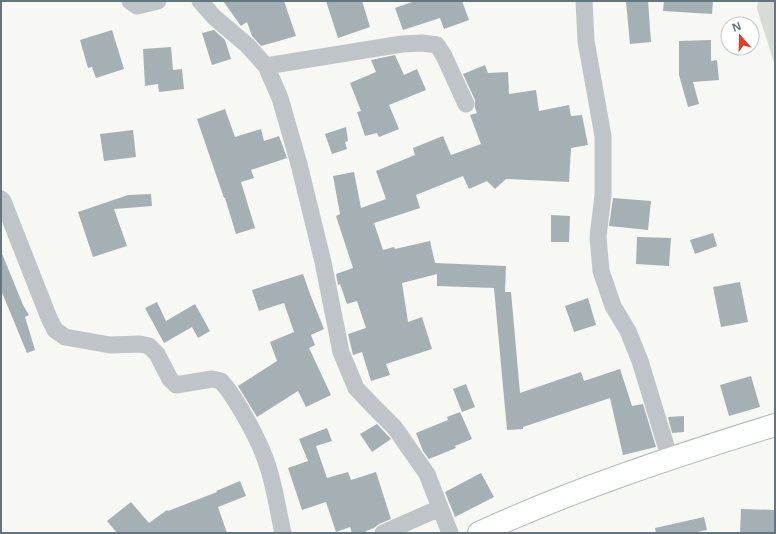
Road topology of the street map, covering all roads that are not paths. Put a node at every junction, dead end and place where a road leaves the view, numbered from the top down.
1 (130, 1) edge
2 (158, 1) edge
3 (200, 1) edge
4 (584, 1) edge
5 (266, 66) junction
6 (466, 104) dead end
7 (1, 199) edge
8 (775, 425) edge
9 (670, 459) junction
10 (440, 508) junction
11 (284, 533) edge
12 (383, 533) edge
13 (450, 533) edge
14 (479, 533) edge

1 - 2 street
3 - 5 street
4 - 9 street
5 - 6 street
5 - 10 street
7 - 11 street
8 - 9 main road
9 - 14 main road
10 - 12 street
10 - 13 street

